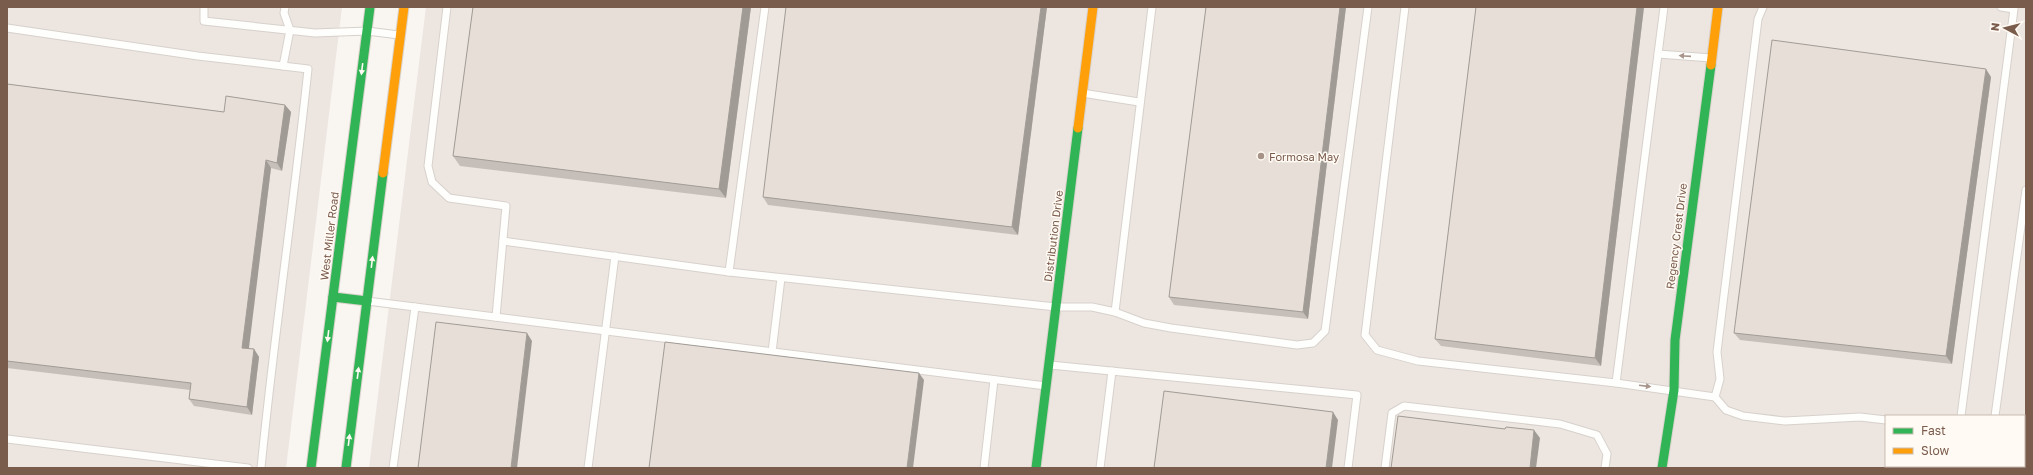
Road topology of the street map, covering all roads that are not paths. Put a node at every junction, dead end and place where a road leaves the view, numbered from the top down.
1 (204, 7) edge
2 (285, 7) edge
3 (370, 7) edge
4 (404, 7) edge
5 (447, 7) edge
6 (765, 7) edge
7 (1093, 7) edge
8 (1152, 7) edge
9 (1368, 7) edge
10 (1405, 7) edge
11 (1664, 7) edge
12 (1718, 7) edge
13 (1763, 7) edge
14 (2001, 7) edge
15 (2014, 8) edge
16 (7, 28) edge
17 (290, 30) junction
18 (367, 31) junction
19 (400, 35) junction
20 (1658, 54) junction
21 (1711, 58) junction
22 (283, 66) junction
23 (1082, 93) junction
24 (1140, 102) junction
25 (2026, 190) edge
26 (503, 241) junction
27 (615, 256) junction
28 (729, 272) junction
29 (781, 278) junction
30 (333, 297) junction
31 (367, 301) junction
32 (416, 307) junction
33 (1056, 307) junction
34 (1115, 312) junction
35 (496, 317) junction
36 (606, 331) junction
37 (772, 352) junction
38 (1049, 365) junction
39 (1112, 371) junction
40 (994, 380) junction
41 (1616, 383) junction
42 (1046, 386) junction
43 (1674, 390) junction
44 (1715, 397) junction
45 (1962, 415) edge
46 (1995, 415) edge
47 (1885, 420) edge
48 (7, 439) edge
49 (248, 468) edge
50 (261, 468) edge
51 (311, 468) edge
52 (346, 468) edge
53 (393, 468) edge
54 (588, 468) edge
55 (984, 468) edge
56 (1036, 468) edge
57 (1100, 468) edge
58 (1348, 468) edge
59 (1385, 468) edge
60 (1606, 468) edge
61 (1662, 468) edge

1 - 17 lane
2 - 17 lane
3 - 18 main road, West Miller Road
4 - 19 main road
5 - 26 lane
6 - 28 lane
7 - 23 main road, Distribution Drive
8 - 24 lane
9 - 34 lane
10 - 41 lane
11 - 20 lane
12 - 21 main road, Regency Crest Drive
13 - 44 lane
14 - 15 lane
15 - 45 lane
16 - 22 lane
17 - 18 lane
17 - 22 lane
18 - 19 lane
18 -> 30 main road, West Miller Road
31 -> 19 main road
21 -> 20 lane
20 - 41 lane
21 - 43 main road, Regency Crest Drive
22 - 50 lane
23 - 24 lane
23 - 33 main road, Distribution Drive
24 - 34 lane
25 - 46 lane
26 - 27 lane
26 - 35 lane
27 - 28 lane
27 - 36 lane
28 - 29 lane
29 - 33 lane
29 - 37 lane
30 - 31 main road
30 -> 51 main road, West Miller Road
31 - 32 lane
52 -> 31 main road
32 - 35 lane
32 - 53 lane
33 - 34 lane
33 - 38 main road, Distribution Drive
35 - 36 lane
36 - 37 lane
36 - 54 lane
37 - 40 lane
38 - 39 lane
38 - 42 main road, Distribution Drive
39 - 57 lane
39 - 58 lane
40 - 42 lane
40 - 55 lane
41 -> 43 lane
42 - 56 main road, Distribution Drive
43 - 44 lane
43 - 61 main road, Regency Crest Drive
44 - 47 lane
48 - 49 lane
59 - 60 lane

